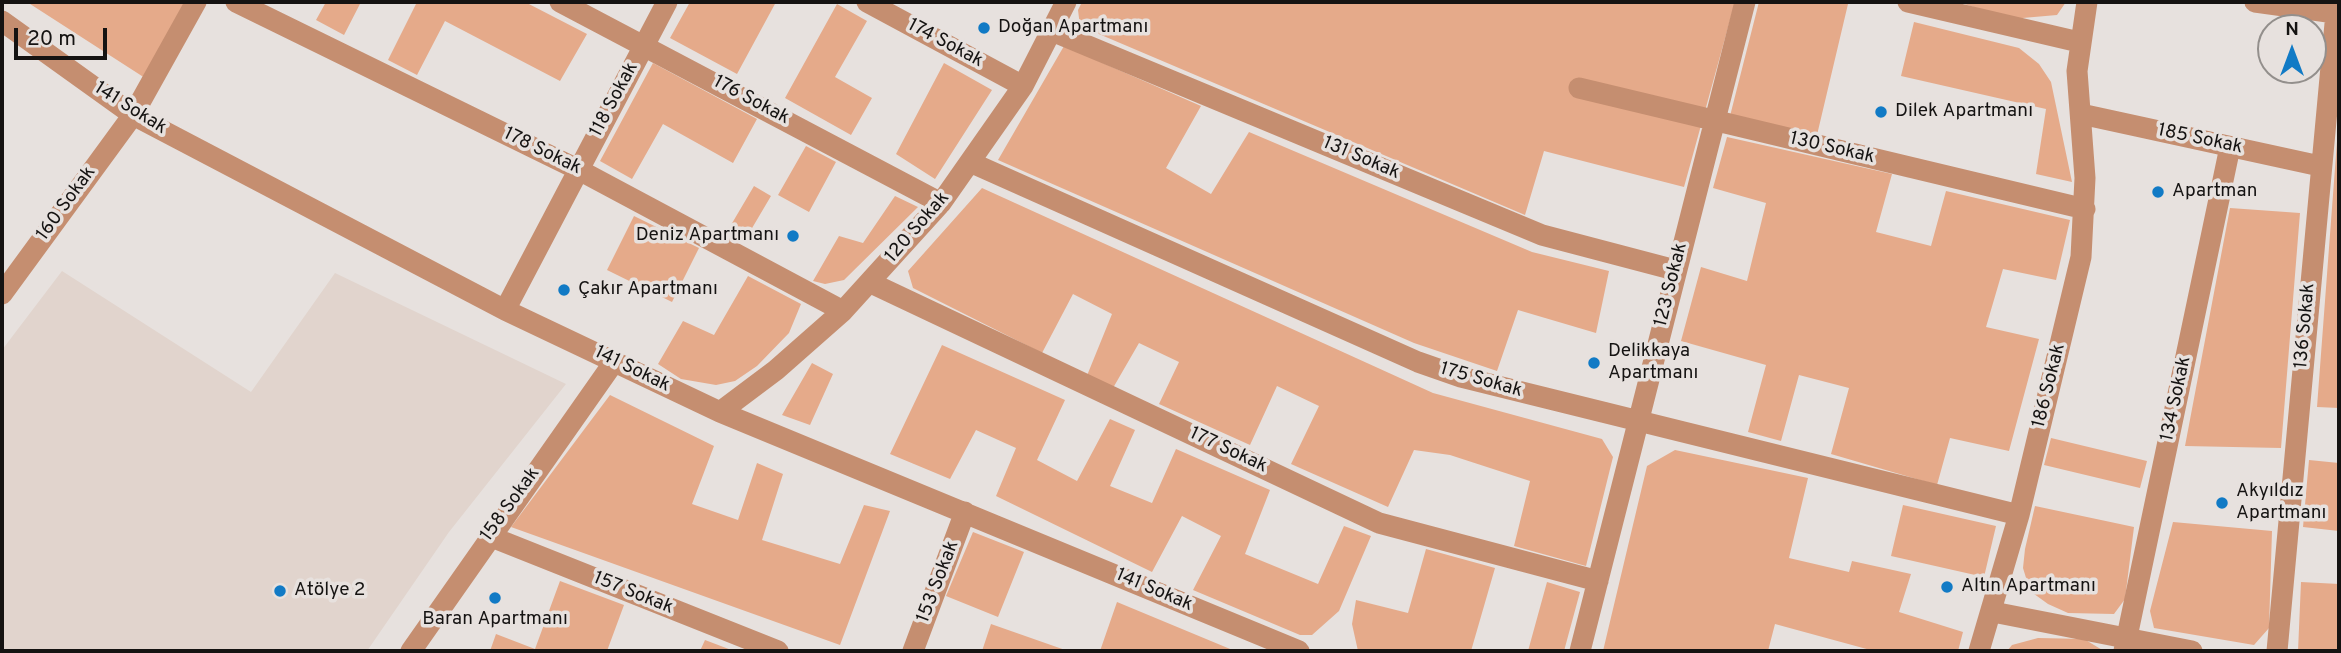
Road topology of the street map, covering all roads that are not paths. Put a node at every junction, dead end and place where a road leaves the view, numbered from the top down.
1 (196, 2) edge
2 (236, 2) edge
3 (560, 2) edge
4 (667, 2) edge
5 (867, 2) edge
6 (1066, 2) edge
7 (1745, 2) edge
8 (1908, 2) edge
9 (2087, 2) edge
10 (2255, 2) edge
11 (2336, 7) edge
12 (2, 21) edge
13 (1052, 31) junction
14 (2079, 42) junction
15 (645, 44) junction
16 (1023, 86) junction
17 (1579, 88) dead end
18 (2081, 114) junction
19 (133, 115) junction
20 (1715, 121) junction
21 (2230, 147) junction
22 (972, 163) junction
23 (2320, 166) junction
24 (579, 170) junction
25 (941, 203) junction
26 (2085, 209) junction
27 (1675, 270) junction
28 (871, 283) junction
29 (2, 293) edge
30 (505, 310) junction
31 (843, 311) junction
32 (614, 362) junction
33 (720, 412) junction
34 (1639, 422) junction
35 (965, 512) junction
36 (2019, 515) junction
37 (489, 536) junction
38 (1598, 581) junction
39 (1993, 612) junction
40 (2125, 645) edge
41 (411, 651) edge
42 (778, 651) edge
43 (913, 651) edge
44 (1298, 651) edge
45 (1580, 651) edge
46 (1979, 651) edge
47 (2192, 651) edge
48 (2277, 651) edge

1 - 19 street, 160 Sokak
2 - 24 street, 178 Sokak
3 - 15 street, 176 Sokak
4 - 15 street, 118 Sokak
5 - 16 street, 174 Sokak
6 - 13 street, 120 Sokak
7 - 20 street, 123 Sokak
8 - 14 street
9 - 14 street, 186 Sokak
10 - 11 street
11 - 23 street, 136 Sokak
12 - 19 street, 141 Sokak
13 - 16 street, 120 Sokak
13 - 27 street, 131 Sokak
14 - 18 street, 186 Sokak
15 - 24 street, 118 Sokak
15 - 25 street, 176 Sokak
16 - 22 street, 120 Sokak
17 - 20 street, 130 Sokak
18 - 21 street, 185 Sokak
18 - 26 street, 186 Sokak
19 - 29 street, 160 Sokak
19 - 30 street, 141 Sokak
20 - 26 street, 130 Sokak
20 - 27 street, 123 Sokak
21 - 23 street, 185 Sokak
21 - 40 street, 134 Sokak
22 - 25 street, 120 Sokak
22 - 34 street, 175 Sokak
23 - 48 street, 136 Sokak
24 - 30 street, 118 Sokak
24 - 31 street, 178 Sokak
25 - 28 street, 120 Sokak
26 - 36 street, 186 Sokak
27 - 34 street, 123 Sokak
28 - 31 street, 120 Sokak
28 - 38 street, 177 Sokak
30 - 32 street, 141 Sokak
31 - 33 street, 120 Sokak
32 - 33 street, 141 Sokak
32 - 37 street, 158 Sokak
33 - 35 street, 141 Sokak
34 - 36 street, 175 Sokak
34 - 38 street, 123 Sokak
35 - 43 street, 153 Sokak
35 - 44 street, 141 Sokak
36 - 39 street, 186 Sokak
37 - 41 street, 158 Sokak
37 - 42 street, 157 Sokak
38 - 45 street, 123 Sokak
39 - 40 street
39 - 46 street, 186 Sokak
40 - 47 street

